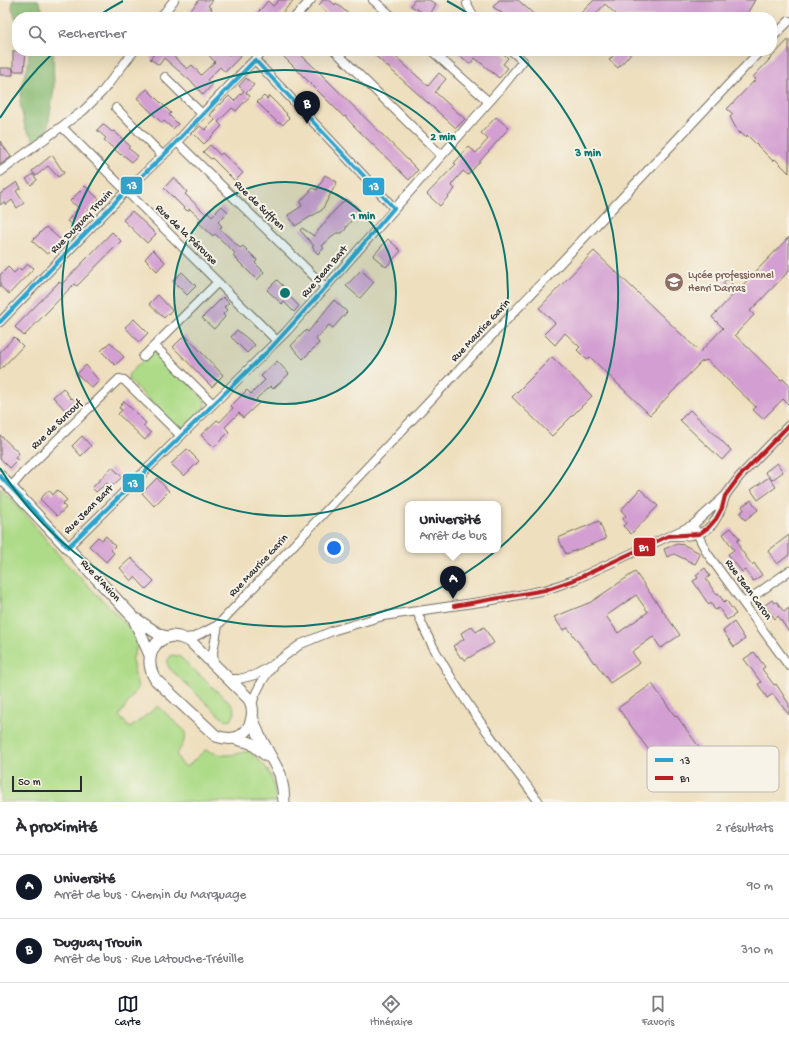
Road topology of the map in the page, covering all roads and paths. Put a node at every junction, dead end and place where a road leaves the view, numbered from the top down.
1 (174, 0) edge
2 (311, 0) edge
3 (373, 0) edge
4 (467, 4) dead end
5 (165, 12) edge
6 (301, 12) edge
7 (386, 12) edge
8 (471, 12) edge
9 (789, 21) edge
10 (777, 33) edge
11 (130, 56) edge
12 (259, 56) edge
13 (340, 56) edge
14 (438, 56) edge
15 (518, 56) edge
16 (755, 56) edge
17 (255, 60) junction
18 (165, 77) dead end
19 (489, 102) junction
20 (116, 108) dead end
21 (202, 114) junction
22 (62, 127) junction
23 (177, 142) junction
24 (442, 155) junction
25 (163, 156) junction
26 (0, 172) edge
27 (126, 191) junction
28 (394, 208) junction
29 (218, 282) junction
30 (325, 287) junction
31 (0, 322) edge
32 (277, 341) junction
33 (154, 346) junction
34 (143, 357) dead end
35 (213, 404) junction
36 (789, 425) edge
37 (181, 436) junction
38 (0, 476) edge
39 (11, 486) junction
40 (725, 496) junction
41 (693, 525) junction
42 (699, 534) junction
43 (668, 536) junction
44 (68, 547) junction
45 (789, 571) edge
46 (744, 603) junction
47 (417, 611) junction
48 (133, 616) junction
49 (218, 625) junction
50 (167, 637) junction
51 (186, 638) junction
52 (150, 655) junction
53 (214, 664) junction
54 (274, 664) junction
55 (789, 666) edge
56 (228, 679) junction
57 (252, 705) junction
58 (252, 718) junction
59 (233, 738) junction
60 (272, 760) junction
61 (284, 802) edge
62 (539, 802) edge

1 - 5 street
2 - 6 street
3 - 7 street
4 - 8 street
9 - 10 street
11 - 22 street
12 - 17 street, Rue Duguay Trouin
13 - 24 street
14 - 19 street
15 - 19 street, Rue Jean Bart
16 - 49 street, Rue Maurice Garin
17 - 21 street, Rue Duguay Trouin
17 - 28 street
18 - 21 street
19 - 24 street, Rue Jean Bart
20 - 25 street
21 - 23 street, Rue Duguay Trouin
22 - 26 street
22 - 27 street, Rue de la Pérouse
23 - 25 street, Rue Duguay Trouin
23 - 30 street, Rue de Suffren
24 - 28 street, Rue Jean Bart
25 - 27 street, Rue Duguay Trouin
27 - 29 street, Rue de la Pérouse
27 - 31 street, Rue Duguay Trouin
28 - 30 street, Rue Jean Bart
29 - 32 street, Rue de la Pérouse
29 - 33 street
30 - 32 street, Rue Jean Bart
32 - 35 street, Rue Jean Bart
33 - 34 street
33 - 35 street
35 - 37 street, Rue Jean Bart
36 - 40 street
37 - 39 street, Rue de Surcouf
37 - 44 street, Rue Jean Bart
38 - 39 street, Rue d'Avion
39 - 44 street, Rue d'Avion
40 - 41 street
40 - 42 street
41 - 42 street, Rue Jean Caron
41 - 43 street
42 - 43 street
42 - 46 street, Rue Jean Caron
43 - 47 street
44 - 48 street, Rue d'Avion
45 - 46 street
46 - 55 street, Rue Jean Caron
47 - 54 street
47 - 62 street
48 - 50 street, Rue d'Avion
48 - 52 street, Rue d'Avion
49 - 51 street, Rue Maurice Garin
49 - 53 street
50 - 51 street
50 - 52 street
51 - 53 street
52 - 59 street, Rue d'Avion
53 - 56 street
54 - 56 street
54 - 57 street
56 - 57 street
57 - 58 street
58 - 59 street
58 - 60 street
59 - 60 street, Rue d'Avion
60 - 61 street

